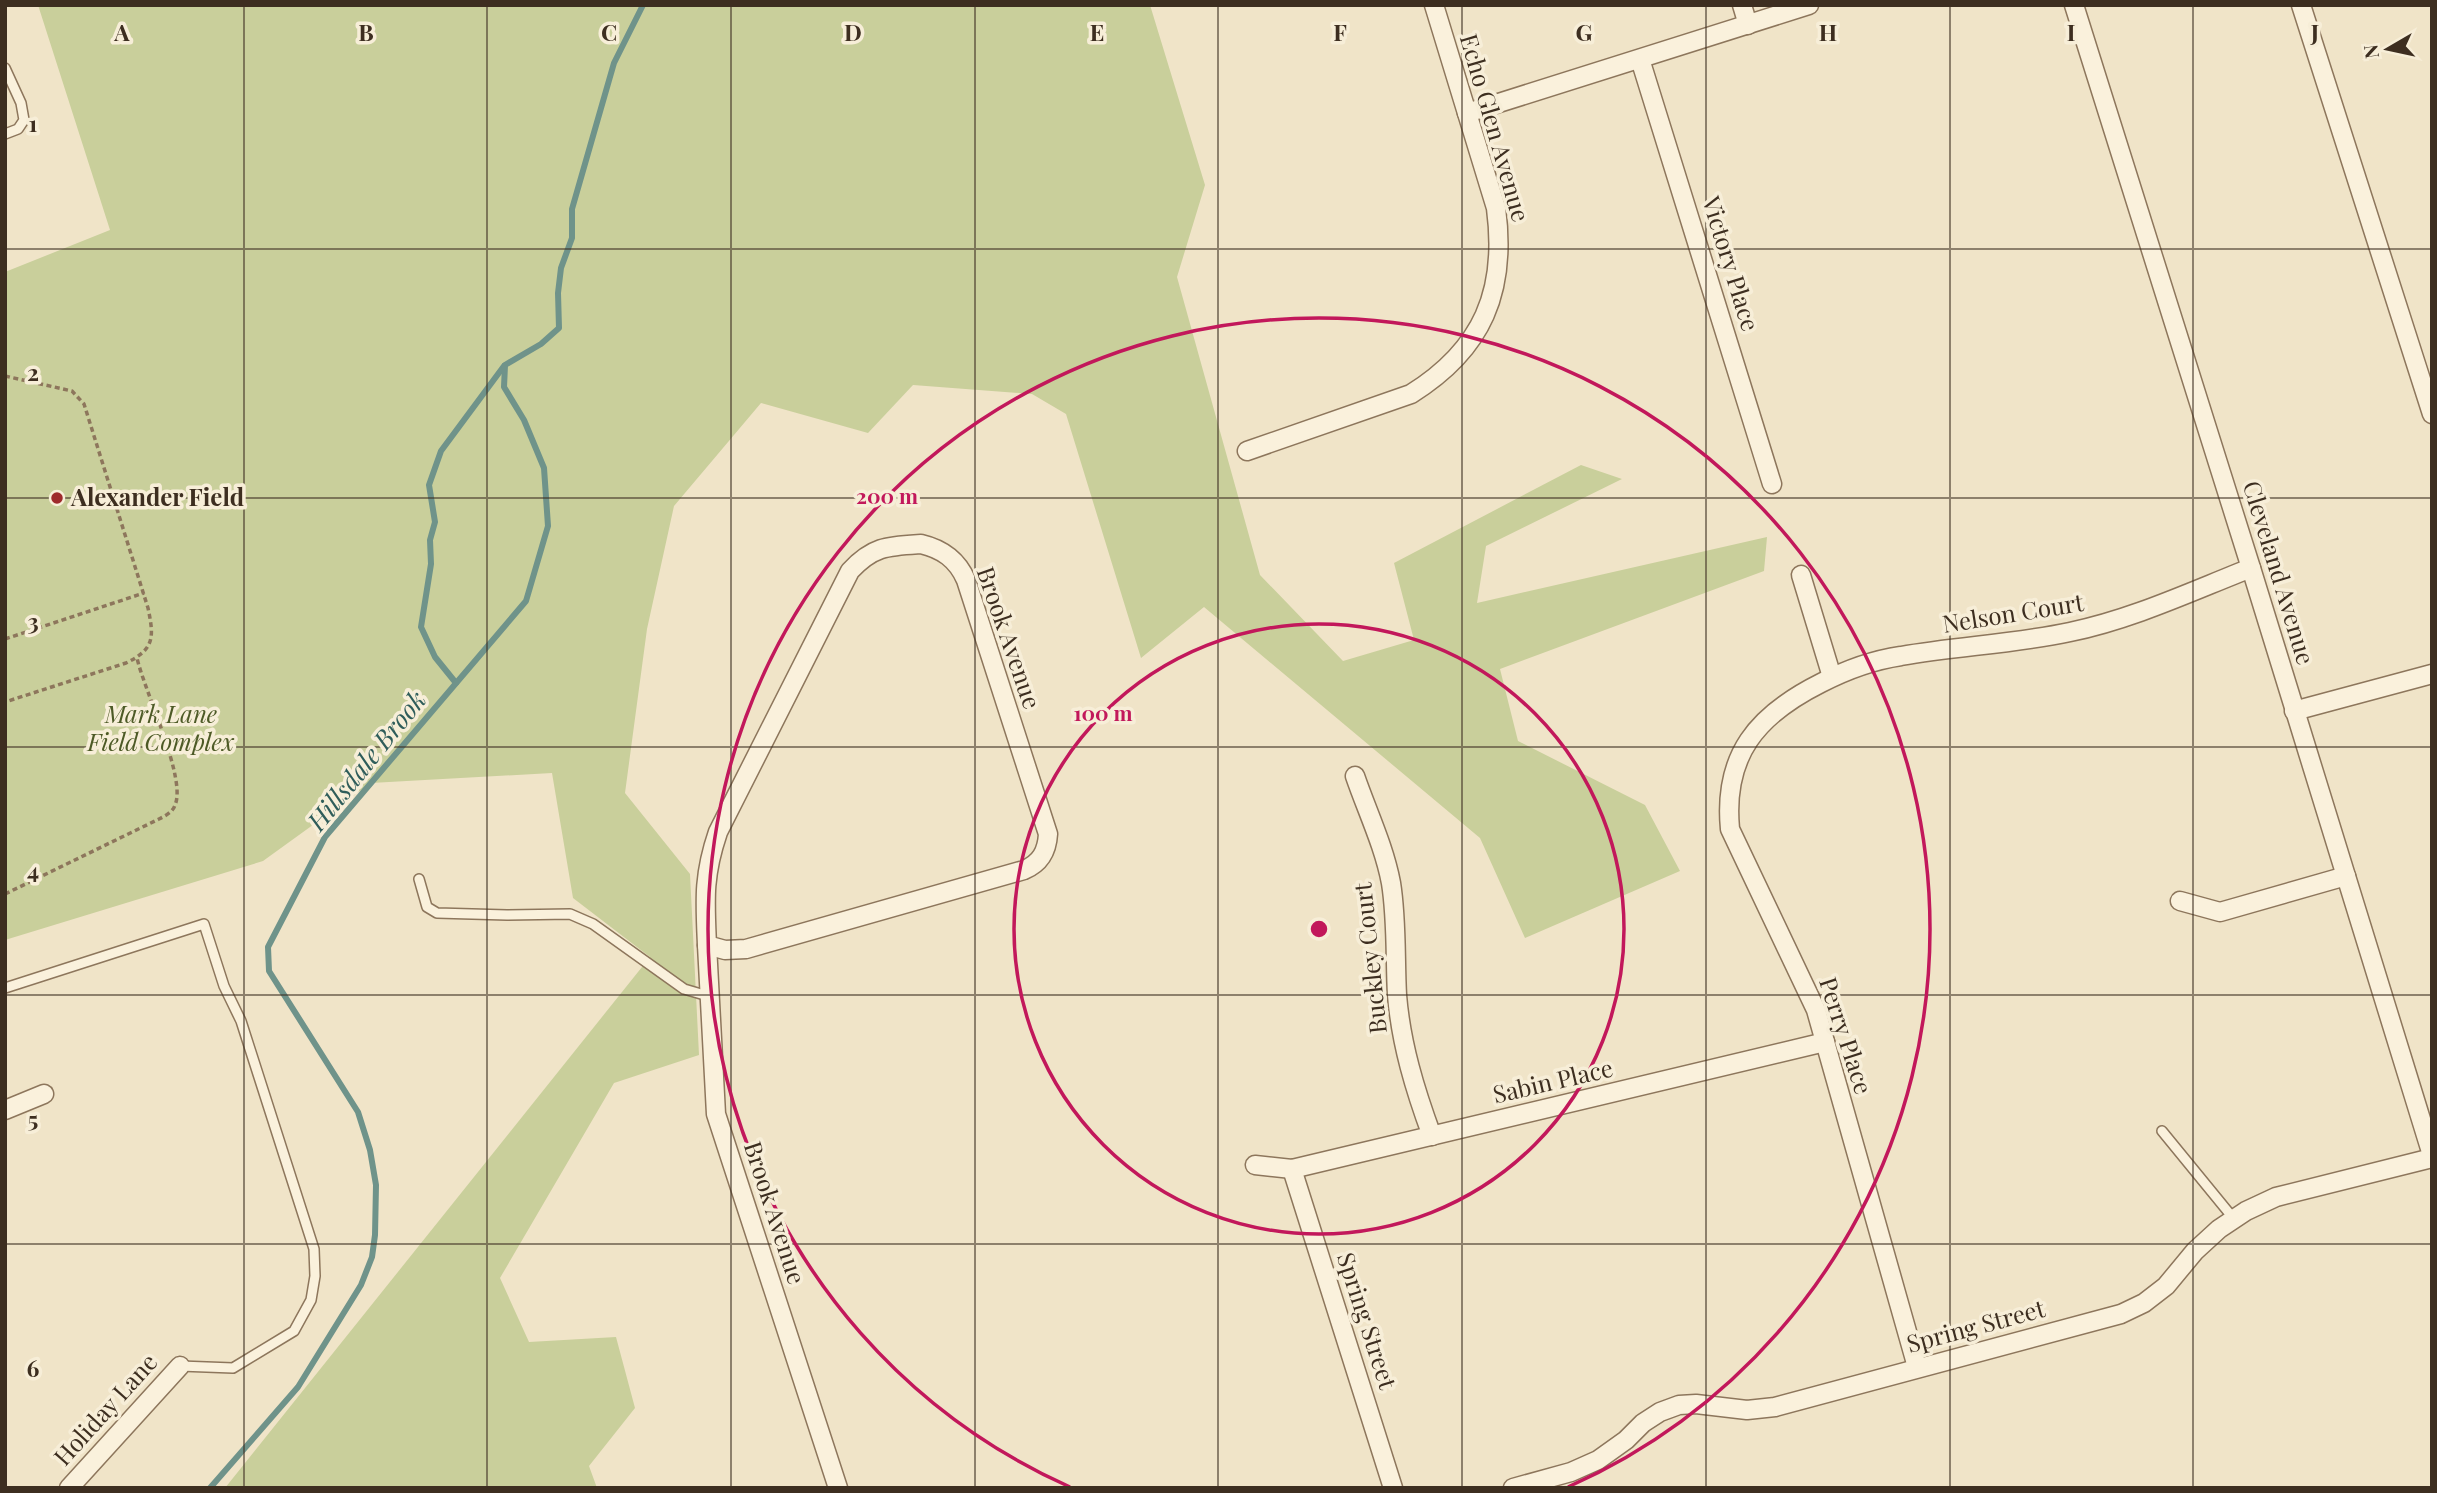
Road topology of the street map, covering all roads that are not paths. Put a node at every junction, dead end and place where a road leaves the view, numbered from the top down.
1 (1434, 5) edge
2 (1742, 5) edge
3 (1809, 5) edge
4 (2074, 5) edge
5 (2301, 5) edge
6 (1748, 25) junction
7 (1640, 58) junction
8 (5, 68) edge
9 (1467, 113) junction
10 (5, 134) edge
11 (2432, 414) edge
12 (1247, 451) dead end
13 (1772, 484) dead end
14 (2252, 568) junction
15 (1801, 575) dead end
16 (2432, 674) edge
17 (1832, 677) junction
18 (1784, 704) joint
19 (2294, 711) junction
20 (1354, 776) dead end
21 (2346, 876) junction
22 (419, 879) dead end
23 (2180, 901) dead end
24 (707, 945) junction
25 (5, 988) edge
26 (708, 996) junction
27 (1825, 1042) junction
28 (44, 1094) dead end
29 (5, 1110) edge
30 (2162, 1131) dead end
31 (1432, 1136) junction
32 (2432, 1157) edge
33 (1255, 1166) dead end
34 (1292, 1169) junction
35 (2234, 1219) junction
36 (180, 1366) joint
37 (1917, 1367) junction
38 (69, 1488) edge
39 (838, 1488) edge
40 (1393, 1488) edge
41 (1513, 1488) edge

1 - 9 street, Echo Glen Avenue
2 - 6 street
3 - 6 street
4 - 14 street, Cleveland Avenue
5 - 11 street
6 - 7 street
7 - 9 street
7 - 13 street, Victory Place
8 - 10 lane
9 - 12 street, Echo Glen Avenue
14 - 17 street, Nelson Court
14 - 19 street, Cleveland Avenue
15 - 17 street
16 - 19 street
17 - 18 street, Nelson Court
18 - 27 street, Perry Place
19 - 21 street, Cleveland Avenue
20 - 31 street, Buckley Court
21 - 23 street
21 - 32 street, Cleveland Avenue
22 - 26 lane
24 - 24 street, Brook Avenue
24 - 26 street, Brook Avenue
25 - 36 lane
26 - 39 street, Brook Avenue
27 - 31 street, Sabin Place
27 - 37 street, Perry Place
28 - 29 street
30 - 35 lane
31 - 34 street, Sabin Place
32 - 35 street, Spring Street
33 - 34 street
34 - 40 street, Spring Street
35 - 37 street, Spring Street
36 - 38 street, Holiday Lane
37 - 41 street, Spring Street

